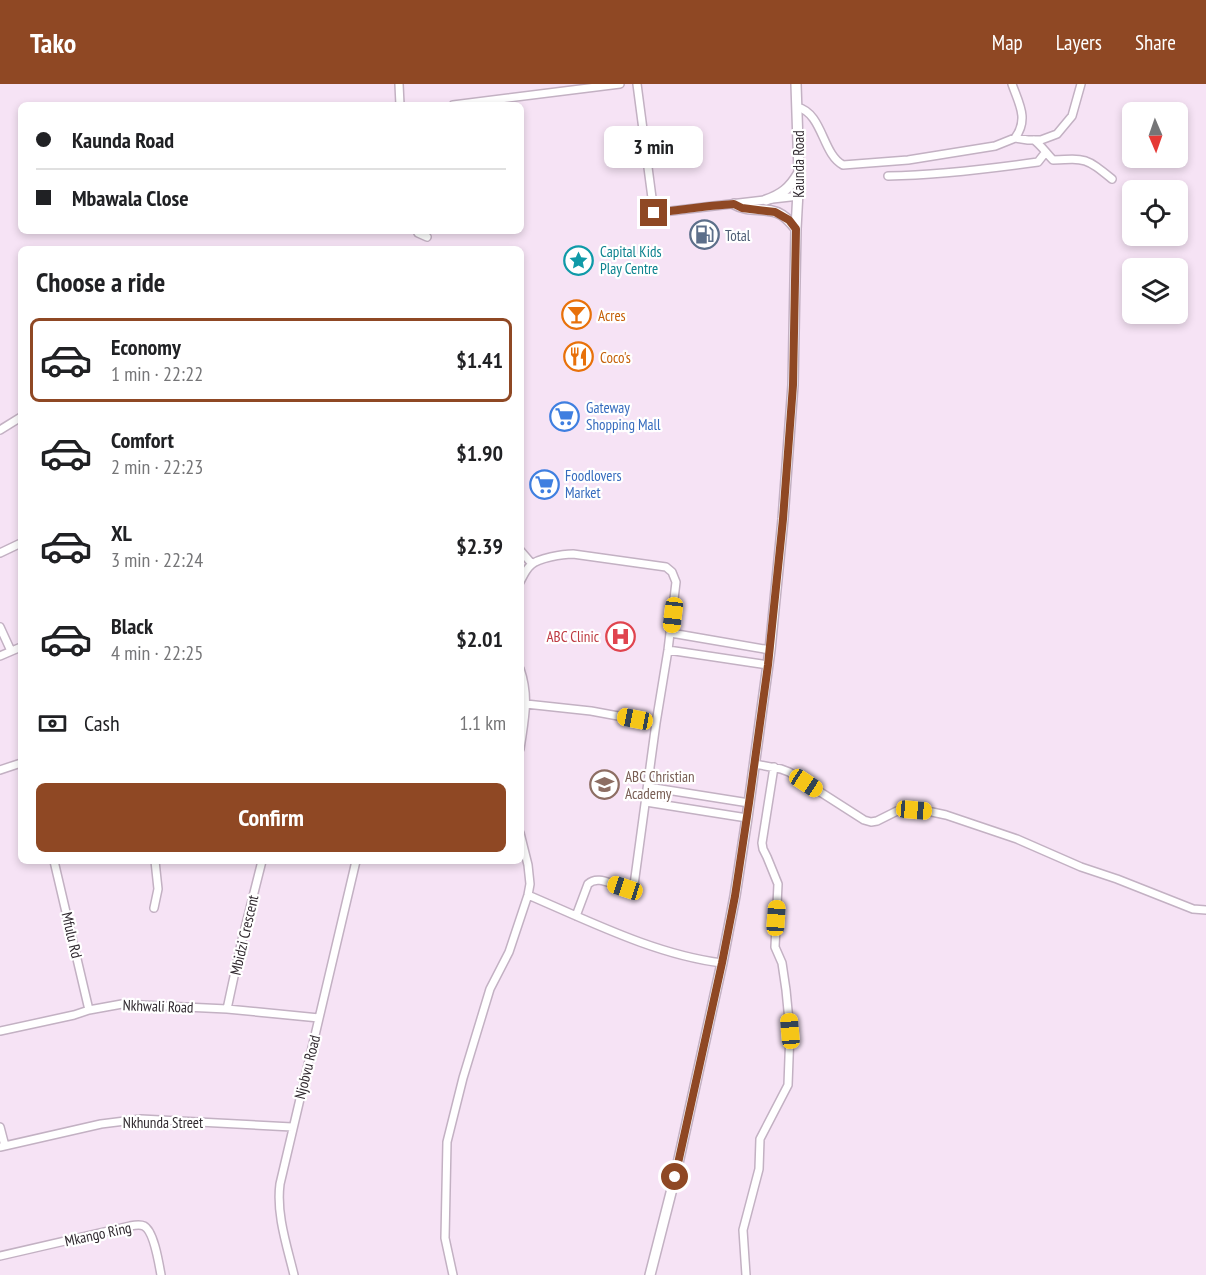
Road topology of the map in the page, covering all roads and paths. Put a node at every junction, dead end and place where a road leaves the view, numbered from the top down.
1 (399, 84) edge
2 (620, 84) edge
3 (637, 84) edge
4 (796, 84) edge
5 (1012, 84) edge
6 (1081, 84) edge
7 (400, 102) edge
8 (477, 102) edge
9 (797, 107) junction
10 (1015, 138) junction
11 (1034, 140) junction
12 (1045, 153) junction
13 (1053, 160) junction
14 (1038, 162) junction
15 (799, 173) junction
16 (888, 176) dead end
17 (1112, 179) dead end
18 (799, 196) junction
19 (766, 200) junction
20 (734, 204) junction
21 (796, 229) junction
22 (420, 234) edge
23 (427, 237) dead end
24 (18, 419) edge
25 (0, 430) edge
26 (18, 544) edge
27 (0, 553) edge
28 (524, 555) edge
29 (532, 564) junction
30 (524, 574) edge
31 (0, 627) edge
32 (671, 633) junction
33 (18, 648) edge
34 (668, 650) junction
35 (770, 650) junction
36 (11, 651) junction
37 (0, 656) edge
38 (768, 665) junction
39 (524, 682) edge
40 (526, 704) junction
41 (524, 719) edge
42 (656, 723) junction
43 (18, 764) edge
44 (755, 764) junction
45 (774, 767) junction
46 (0, 770) edge
47 (648, 787) junction
48 (646, 802) junction
49 (749, 803) junction
50 (747, 818) junction
51 (524, 849) edge
52 (55, 864) edge
53 (155, 864) edge
54 (261, 864) edge
55 (355, 864) edge
56 (528, 895) junction
57 (154, 908) dead end
58 (1206, 910) edge
59 (576, 916) junction
60 (722, 963) junction
61 (227, 1009) junction
62 (89, 1010) junction
63 (319, 1018) junction
64 (0, 1031) edge
65 (0, 1127) edge
66 (292, 1127) junction
67 (2, 1147) edge
68 (0, 1256) edge
69 (161, 1275) edge
70 (294, 1275) edge
71 (453, 1275) edge
72 (650, 1275) edge
73 (746, 1275) edge

1 - 7 street
2 - 8 street
3 - 20 street
4 - 9 main road, Kaunda Road
5 - 10 street
6 - 11 street
9 - 10 street
9 - 15 main road, Kaunda Road
10 - 11 street
11 - 12 street
12 - 13 street
12 - 14 street
13 - 14 street
13 - 17 street
14 - 16 street
15 - 18 main road, Kaunda Road
15 - 19 main road
18 - 19 street
18 - 21 main road, Kaunda Road
19 - 20 street
20 - 21 main road
21 - 35 main road, Kaunda Road
22 - 23 street
24 - 25 street
26 - 27 street
28 - 29 street
29 - 30 street
29 - 32 street
31 - 36 street
32 - 34 street
32 - 35 street
33 - 36 street
34 - 38 street
34 - 42 street
35 - 38 main road, Kaunda Road
36 - 37 street
38 - 44 main road, Kaunda Road
39 - 40 street
40 - 41 street
40 - 42 street
42 - 47 street
43 - 46 street
44 - 45 street
44 - 49 main road, Kaunda Road
45 - 58 street
45 - 73 street
47 - 48 street
47 - 49 street
48 - 50 street
48 - 59 street
49 - 50 main road, Kaunda Road
50 - 60 main road, Kaunda Road
51 - 56 street
52 - 62 street, Mfulu Rd
53 - 57 street
54 - 61 street, Mbidzi Crescent
55 - 63 street, Njobvu Road
56 - 59 street
56 - 71 street
59 - 60 street
60 - 72 main road, Kaunda Road
61 - 62 street, Nkhwali Road
61 - 63 street, Nkhwali Road
62 - 64 street, Nkhwali Road
63 - 66 street, Njobvu Road
65 - 67 street
66 - 67 street, Nkhunda Street
66 - 70 street, Njobvu Road
68 - 69 street, Mkango Ring

